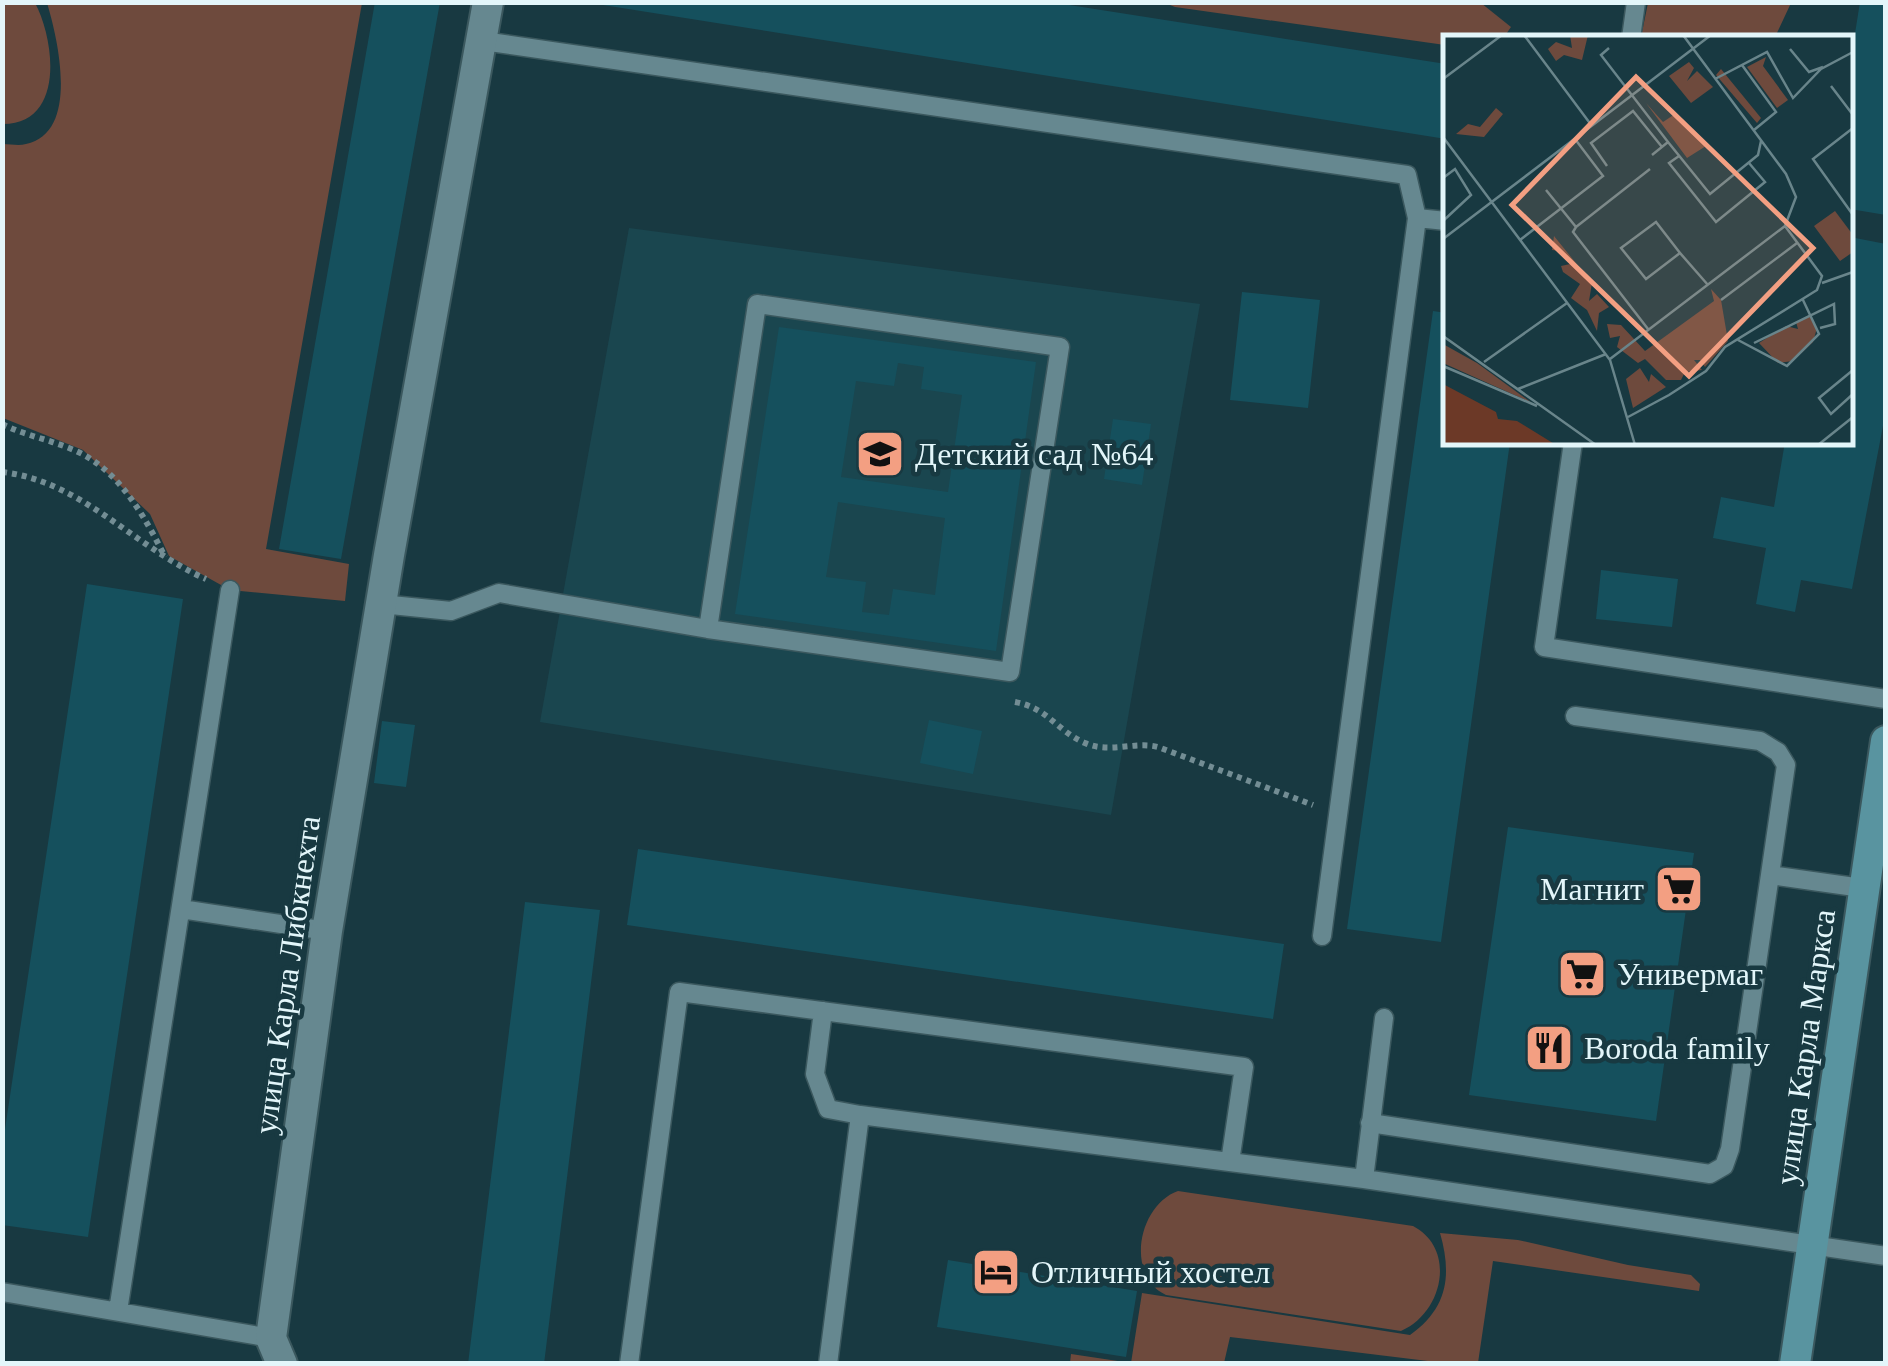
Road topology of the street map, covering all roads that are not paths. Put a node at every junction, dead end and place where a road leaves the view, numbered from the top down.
1 (488, 2) edge
2 (1636, 2) edge
3 (1631, 35) edge
4 (483, 41) junction
5 (1416, 218) junction
6 (1443, 221) edge
7 (1573, 445) edge
8 (230, 590) road end
9 (382, 599) junction
10 (708, 630) junction
11 (1886, 699) edge
12 (1576, 716) dead end
13 (1886, 740) edge
14 (1872, 871) edge
15 (1770, 875) junction
16 (181, 909) junction
17 (327, 931) junction
18 (1322, 936) dead end
19 (822, 1011) junction
20 (1384, 1018) dead end
21 (860, 1116) junction
22 (1370, 1122) junction
23 (1230, 1162) junction
24 (1364, 1180) junction
25 (1812, 1244) junction
26 (1886, 1256) edge
27 (2, 1292) edge
28 (118, 1311) junction
29 (276, 1350) edge
30 (629, 1364) edge
31 (828, 1364) edge
32 (1794, 1364) edge

1 - 4 street, улица Карла Либкнехта
2 - 3 lane
4 - 5 lane
4 - 9 street, улица Карла Либкнехта
5 - 6 lane
5 - 18 lane
7 - 11 lane
8 - 16 lane
9 - 10 lane
9 - 17 street, улица Карла Либкнехта
10 - 10 lane
12 - 15 lane
13 - 14 street, улица Карла Маркса
14 - 15 lane
14 - 25 street, улица Карла Маркса
15 - 22 lane
16 - 17 lane
16 - 28 lane
17 - 29 street, улица Карла Либкнехта
19 - 21 lane
19 - 23 lane
19 - 30 lane
20 - 22 lane
21 - 23 lane
21 - 31 lane
22 - 24 lane
23 - 24 lane
24 - 25 lane
25 - 26 lane
25 - 32 street, улица Карла Маркса
27 - 28 lane
28 - 29 lane

